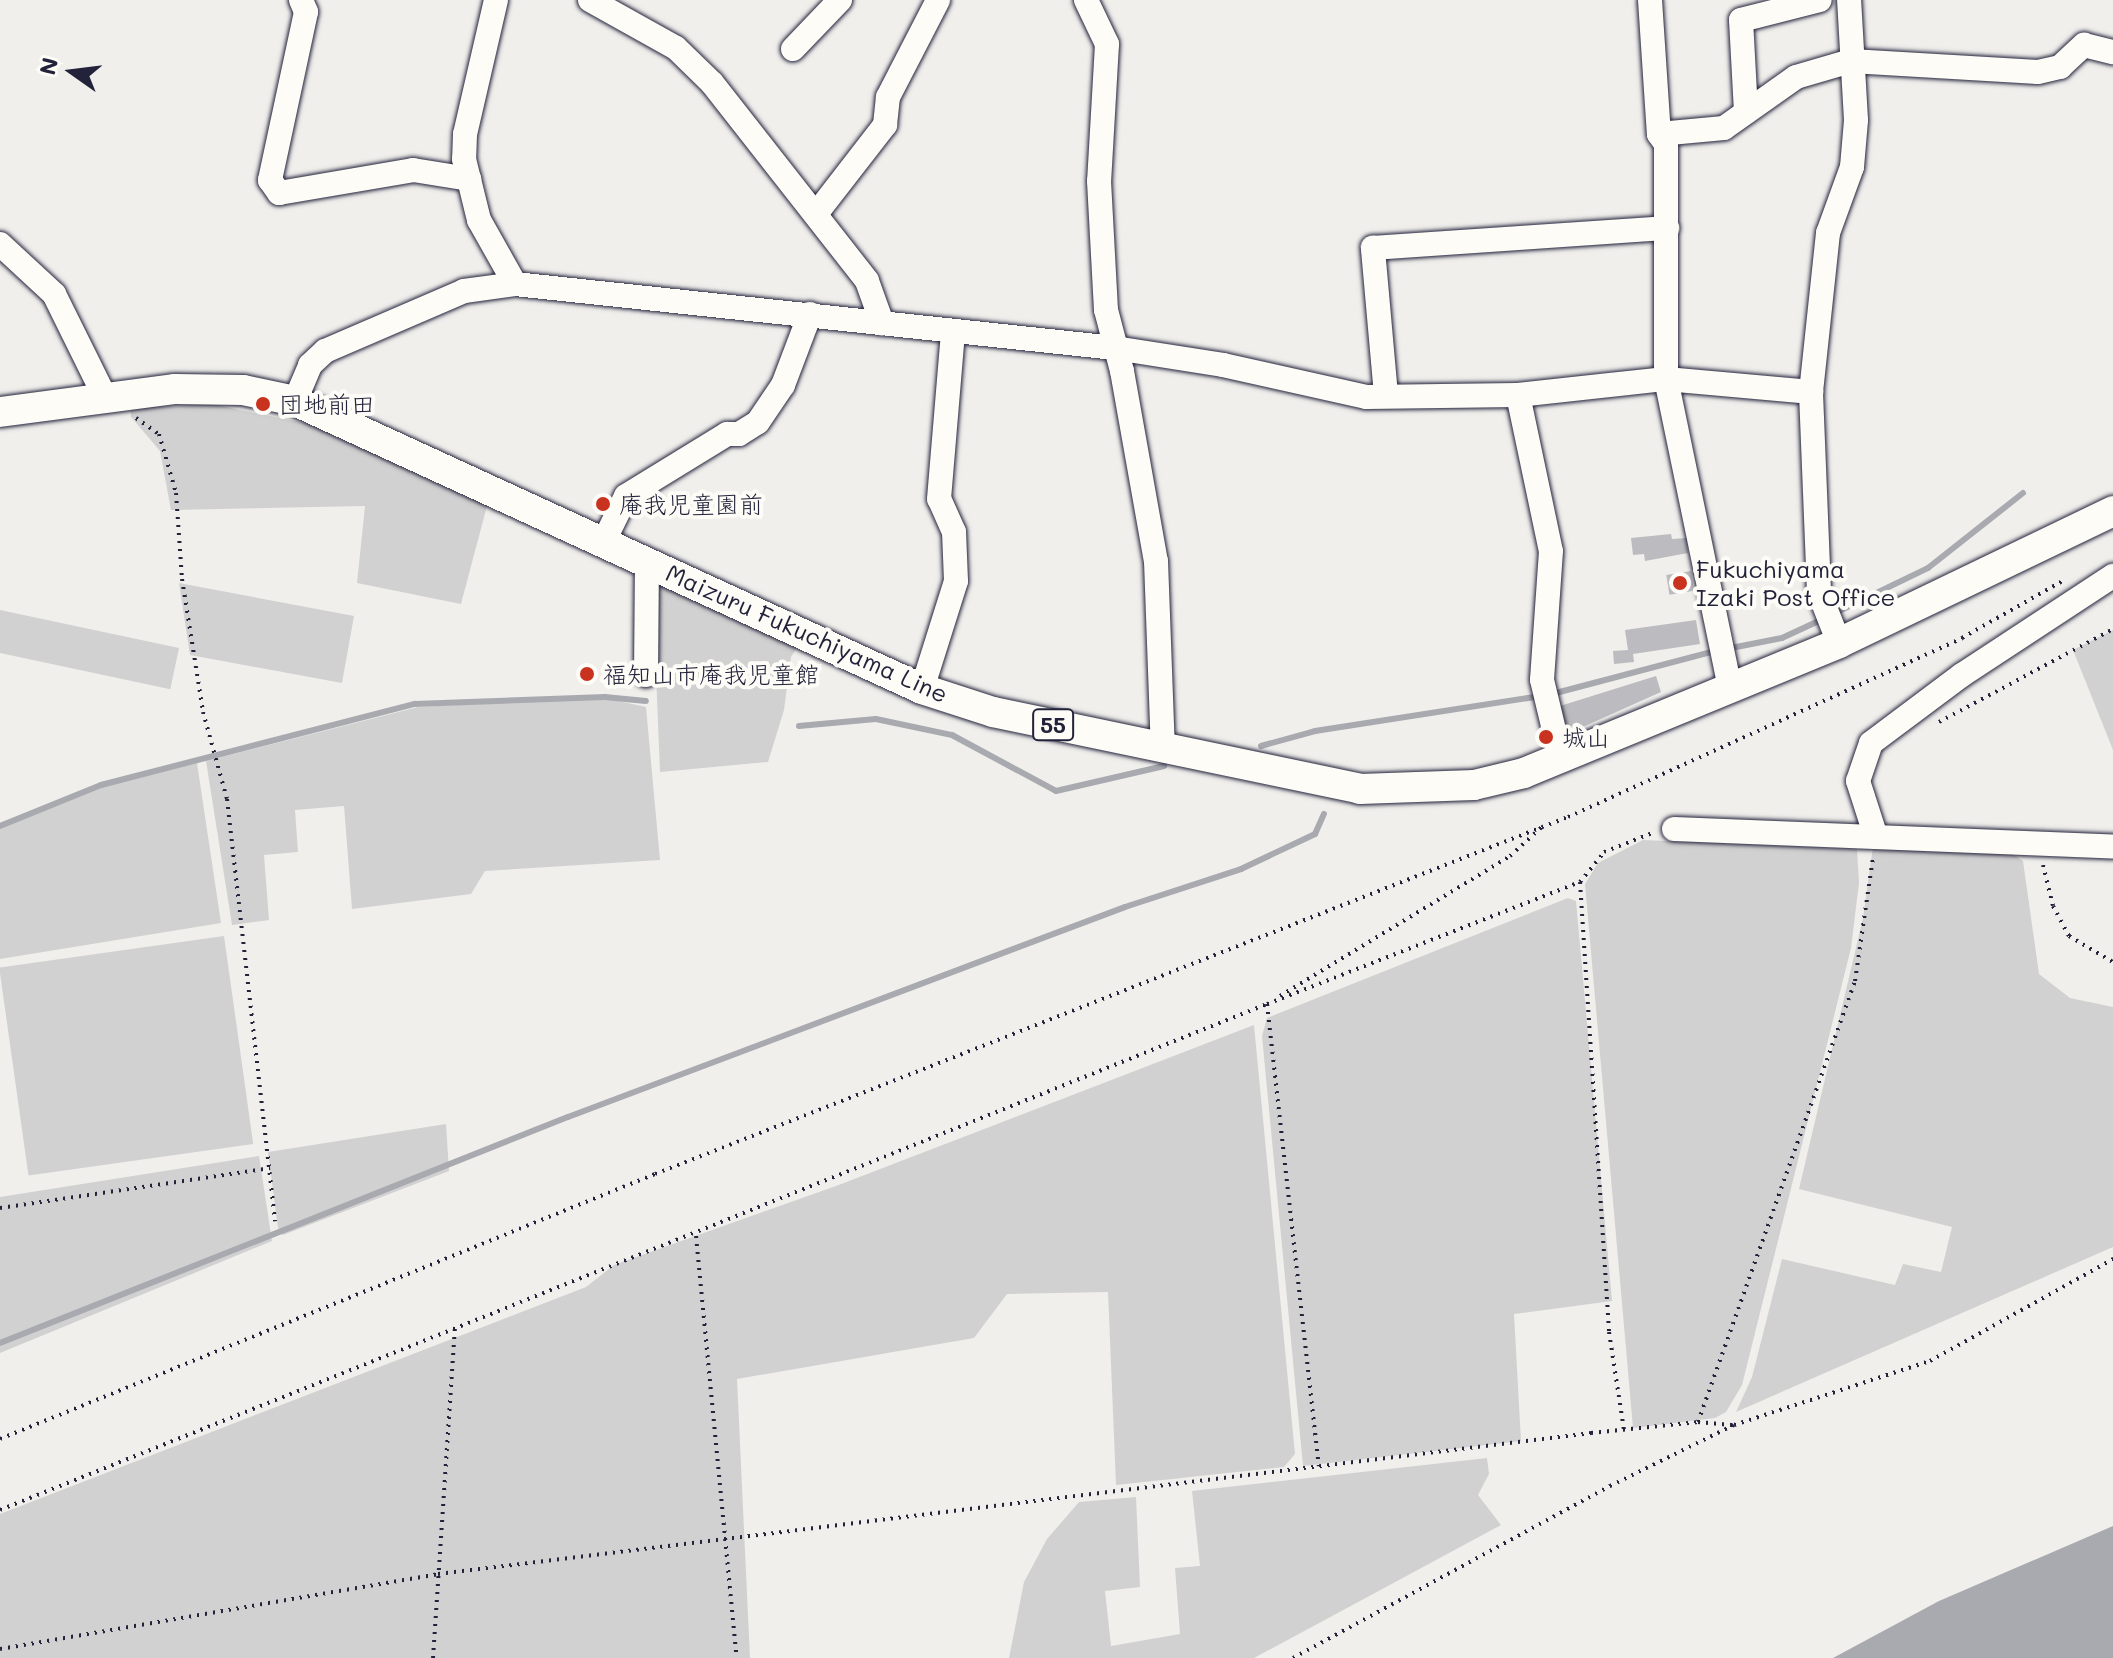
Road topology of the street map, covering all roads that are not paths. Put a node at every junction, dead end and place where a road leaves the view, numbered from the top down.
1 (301, 0) edge
2 (496, 0) edge
3 (590, 0) edge
4 (840, 0) edge
5 (938, 0) edge
6 (1086, 0) edge
7 (1650, 0) edge
8 (1820, 0) edge
9 (1849, 0) edge
10 (1739, 10) edge
11 (793, 49) dead end
12 (2113, 52) edge
13 (1851, 61) junction
14 (1746, 112) junction
15 (1659, 134) junction
16 (469, 179) junction
17 (816, 214) junction
18 (1667, 228) junction
19 (0, 244) edge
20 (515, 284) junction
21 (810, 314) junction
22 (882, 323) junction
23 (953, 333) junction
24 (1115, 348) junction
25 (1666, 379) junction
26 (1811, 392) junction
27 (1386, 395) junction
28 (1518, 395) junction
29 (105, 397) junction
30 (295, 401) junction
31 (0, 412) edge
32 (2113, 511) edge
33 (604, 541) junction
34 (647, 561) junction
35 (2113, 576) edge
36 (1839, 643) junction
37 (646, 675) dead end
38 (922, 689) junction
39 (1730, 689) junction
40 (1163, 749) junction
41 (1561, 759) junction
42 (1674, 829) road end
43 (1876, 837) junction
44 (2113, 847) edge

1 - 16 street
2 - 16 street
3 - 17 street
4 - 11 street
5 - 17 street
6 - 24 street
7 - 15 street
8 - 10 street
9 - 13 street
10 - 14 street
12 - 13 street
13 - 14 street
13 - 26 street
14 - 15 street
15 - 18 street
16 - 20 street
17 - 22 street
18 - 25 street
18 - 27 street
19 - 29 street
20 - 21 street
20 - 30 street
21 - 22 street
21 - 33 street
22 - 23 street
23 - 24 street
23 - 38 street
24 - 27 street
24 - 40 street
25 - 26 street
25 - 28 street
25 - 39 street
26 - 36 street
27 - 28 street
28 - 41 street
29 - 30 main road, Maizuru Fukuchiyama Line / 55
29 - 31 main road, Maizuru Fukuchiyama Line / 55
30 - 33 main road, Maizuru Fukuchiyama Line / 55
32 - 36 main road, Maizuru Fukuchiyama Line / 55
33 - 34 main road, Maizuru Fukuchiyama Line / 55
34 - 37 street
34 - 38 main road, Maizuru Fukuchiyama Line / 55
35 - 43 street
36 - 39 main road, Maizuru Fukuchiyama Line / 55
38 - 40 main road, Maizuru Fukuchiyama Line / 55
39 - 41 main road, Maizuru Fukuchiyama Line / 55
40 - 41 main road, Maizuru Fukuchiyama Line / 55
42 - 43 street
43 - 44 street

